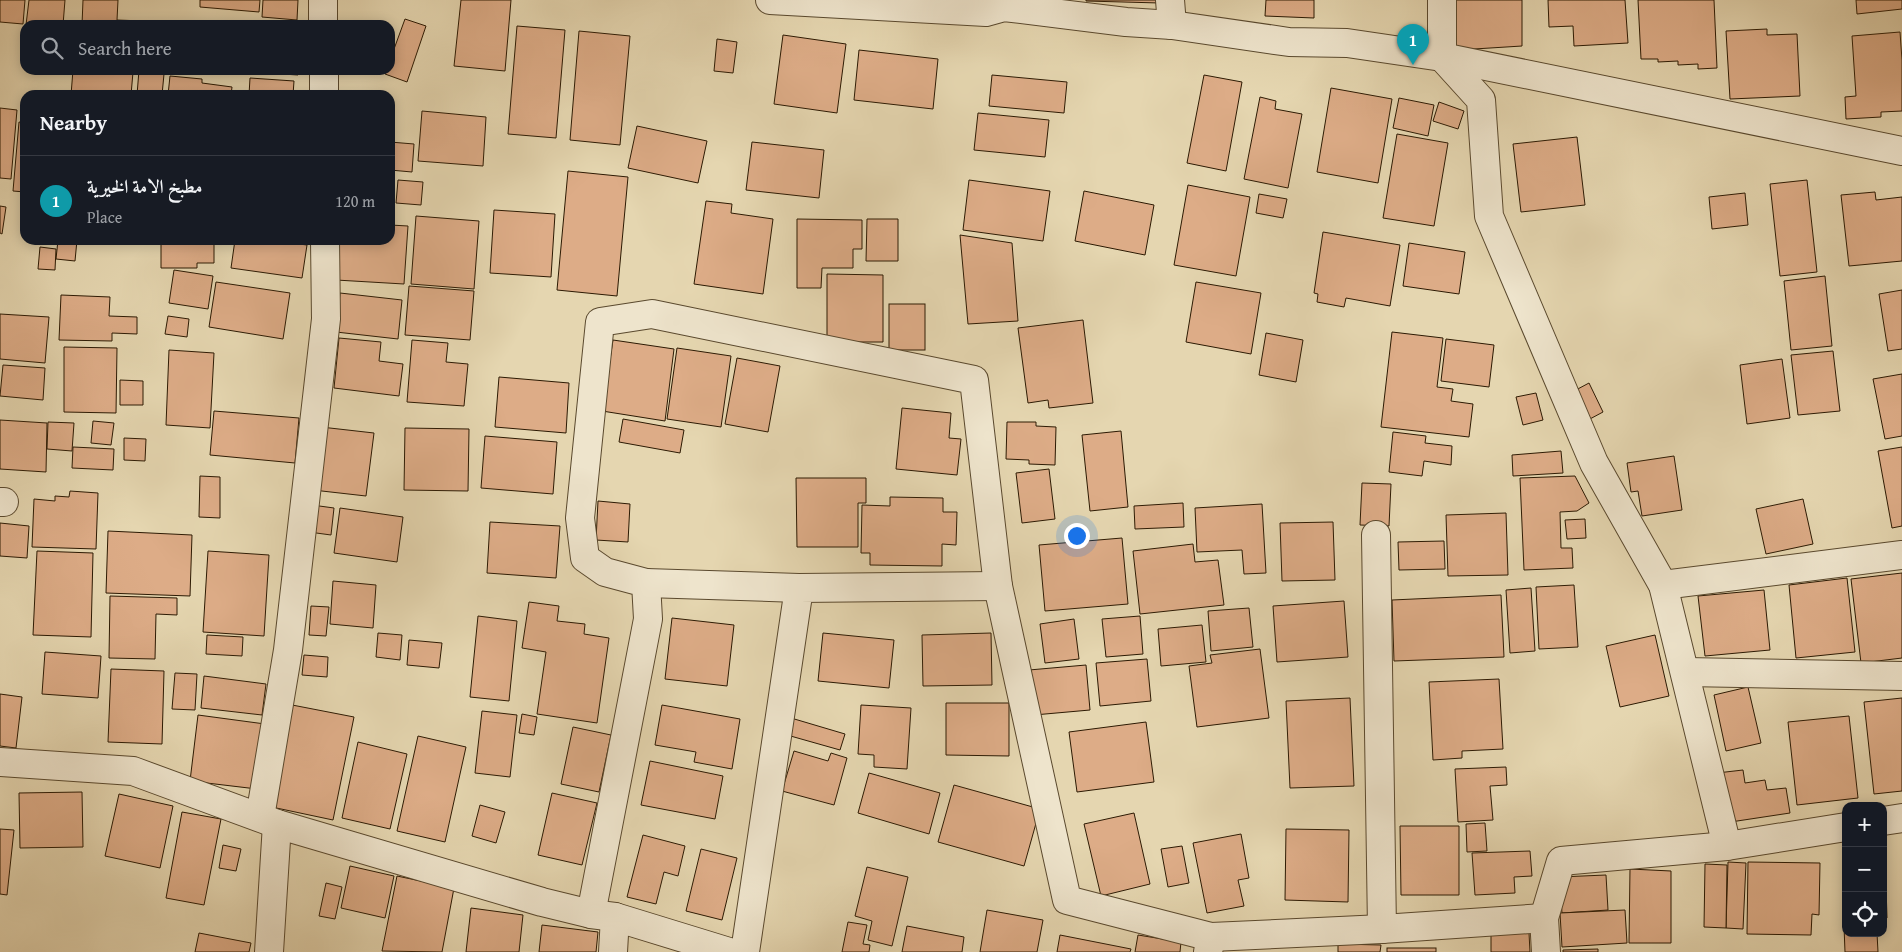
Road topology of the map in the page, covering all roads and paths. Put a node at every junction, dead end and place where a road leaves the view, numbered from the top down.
1 (323, 0) edge
2 (770, 0) edge
3 (1442, 0) edge
4 (1004, 3) edge
5 (1171, 13) edge
6 (324, 20) edge
7 (1442, 57) junction
8 (324, 75) edge
9 (324, 90) edge
10 (1902, 151) edge
11 (326, 245) edge
12 (1376, 535) dead end
13 (1902, 555) edge
14 (646, 584) junction
15 (1663, 585) junction
16 (998, 586) junction
17 (799, 588) junction
18 (1686, 672) junction
19 (1902, 676) edge
20 (0, 762) edge
21 (1902, 818) edge
22 (1887, 820) edge
23 (268, 821) junction
24 (1842, 828) edge
25 (1728, 846) junction
26 (603, 916) junction
27 (1544, 918) junction
28 (1382, 929) junction
29 (1210, 944) edge
30 (269, 952) edge
31 (613, 952) edge
32 (729, 952) edge
33 (745, 952) edge
34 (1546, 952) edge

1 - 6 street
2 - 4 street
3 - 7 street
4 - 5 street
5 - 7 street
7 - 10 street
7 - 15 street
8 - 9 street
11 - 23 street
12 - 28 street
13 - 15 street
14 - 16 street
14 - 17 street
14 - 26 street
15 - 18 street
16 - 17 street
16 - 29 street
17 - 33 street
18 - 19 street
18 - 25 street
20 - 23 street
21 - 22 street
23 - 26 street
23 - 30 street
24 - 25 street
25 - 27 street
26 - 31 street
26 - 32 street
27 - 28 street
27 - 34 street
28 - 29 street

